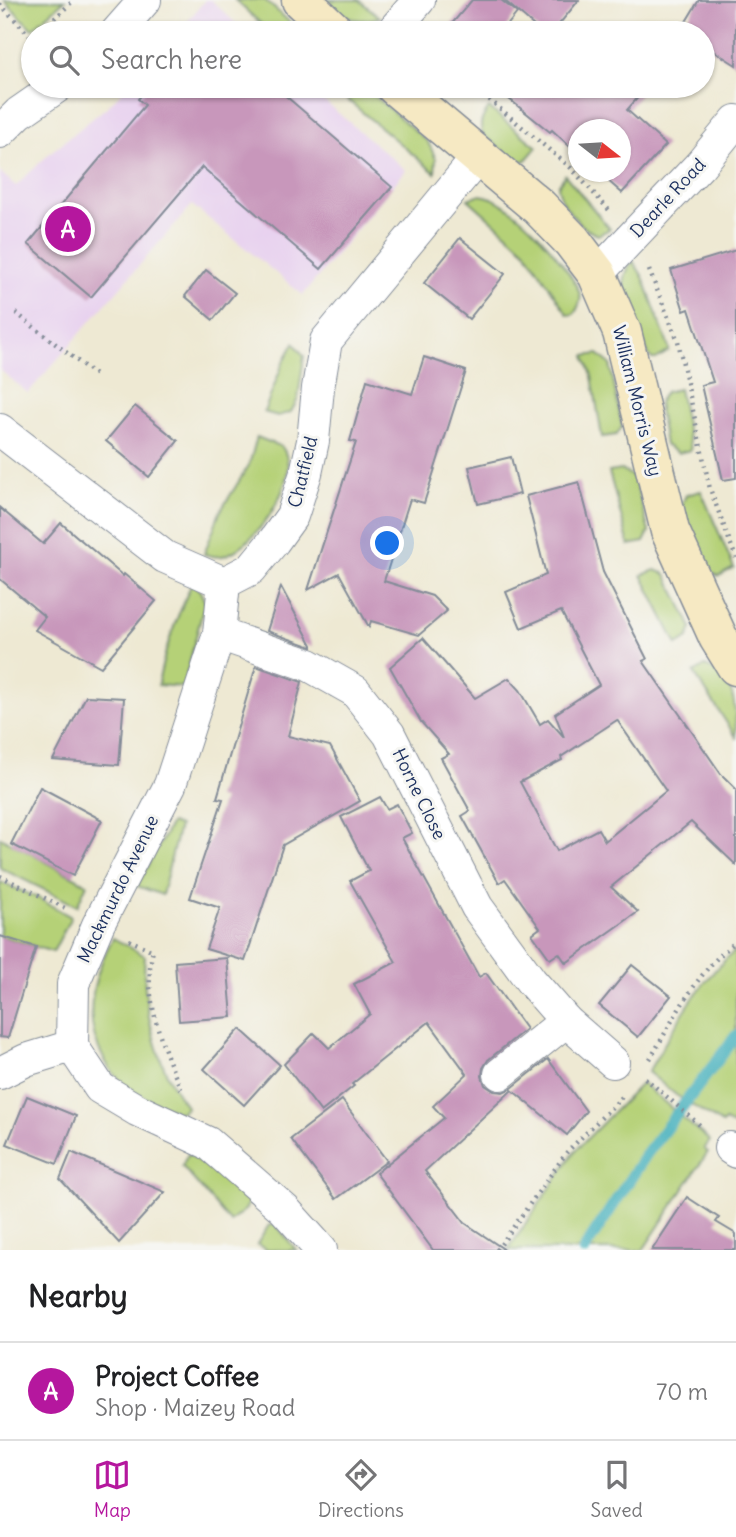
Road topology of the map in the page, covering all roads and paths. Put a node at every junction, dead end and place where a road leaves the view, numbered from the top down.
1 (74, 0) edge
2 (145, 0) edge
3 (301, 0) edge
4 (419, 0) edge
5 (0, 4) edge
6 (52, 21) edge
7 (127, 21) edge
8 (323, 21) edge
9 (401, 21) edge
10 (21, 26) edge
11 (41, 98) edge
12 (410, 98) edge
13 (736, 121) edge
14 (0, 132) edge
15 (480, 156) junction
16 (597, 274) junction
17 (16, 313) dead end
18 (98, 377) dead end
19 (0, 430) edge
20 (224, 583) junction
21 (219, 634) junction
22 (736, 666) edge
23 (0, 876) edge
24 (98, 925) junction
25 (566, 1021) junction
26 (72, 1046) junction
27 (613, 1062) dead end
28 (0, 1073) edge
29 (500, 1074) dead end
30 (651, 1083) dead end
31 (703, 1128) dead end
32 (191, 1136) junction
33 (321, 1250) edge

1 - 6 path
2 - 7 street
3 - 8 street
4 - 9 street
5 - 10 path
11 - 14 street
12 - 15 street, William Morris Way
13 - 16 street, Dearle Road
15 - 16 street, William Morris Way
15 - 20 street, Chatfield
16 - 22 street, William Morris Way
17 - 18 path
19 - 20 street
20 - 21 street, Mackmurdo Avenue
21 - 24 street, Mackmurdo Avenue
21 - 25 street, Horne Close
23 - 24 path
24 - 26 street, Mackmurdo Avenue
24 - 32 path
25 - 27 street, Horne Close
25 - 29 street
26 - 28 street
26 - 32 street
30 - 31 path
32 - 33 street

